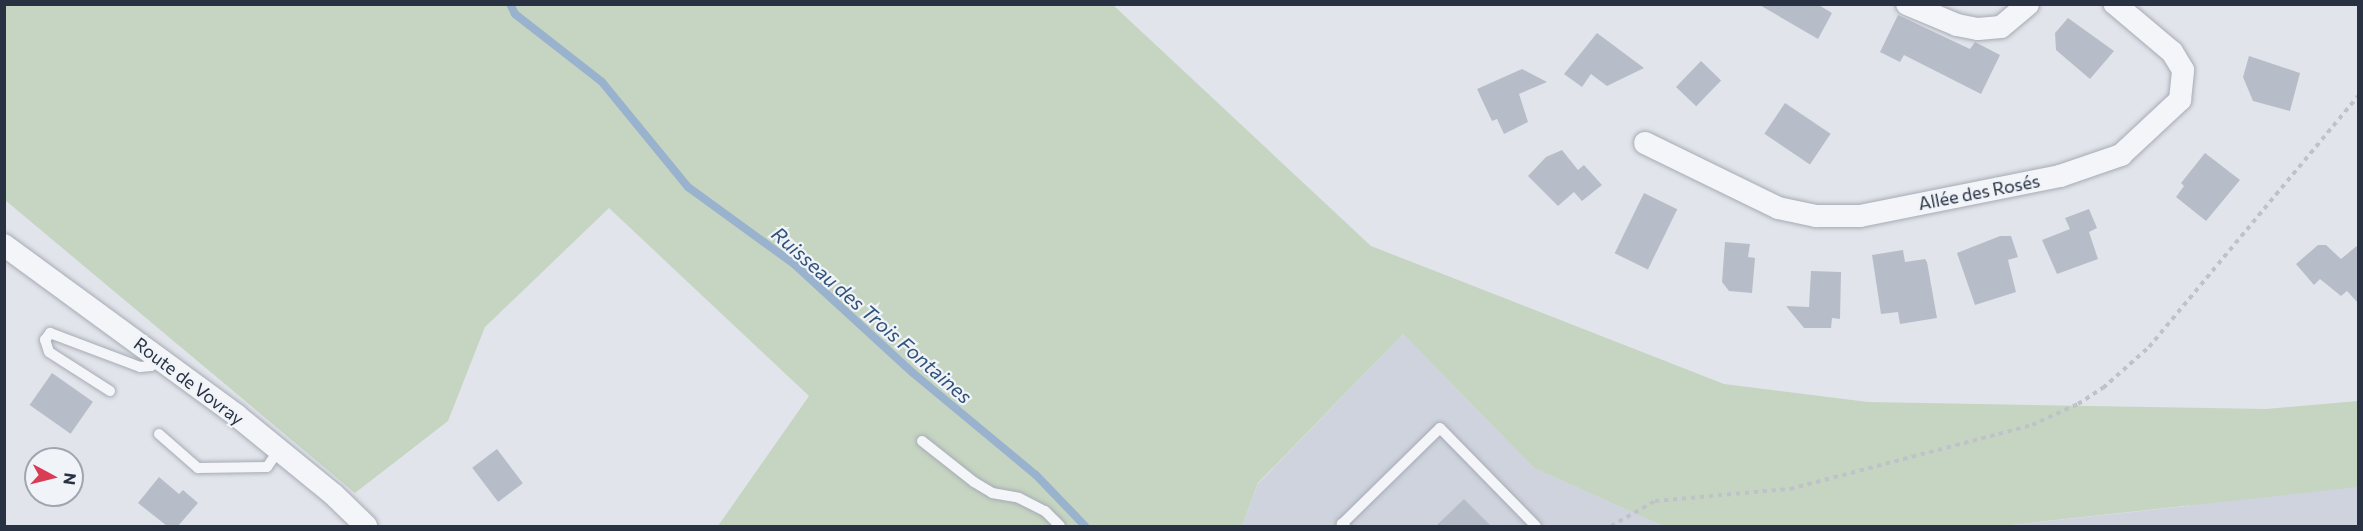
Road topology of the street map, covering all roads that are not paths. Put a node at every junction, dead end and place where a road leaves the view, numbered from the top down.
1 (1907, 4) edge
2 (2028, 4) edge
3 (2115, 4) edge
4 (1645, 143) dead end
5 (5, 246) edge
6 (158, 358) junction
7 (110, 391) dead end
8 (159, 434) dead end
9 (922, 441) dead end
10 (279, 450) junction
11 (366, 526) edge
12 (1060, 526) edge
13 (1345, 526) edge
14 (1536, 526) edge

1 - 2 street
3 - 4 street, Allée des Rosés
5 - 6 street, Route de Vovray
6 - 7 lane
6 - 10 street, Route de Vovray
8 - 10 lane
9 - 12 lane
10 - 11 street, Route de Vovray
13 - 14 lane

